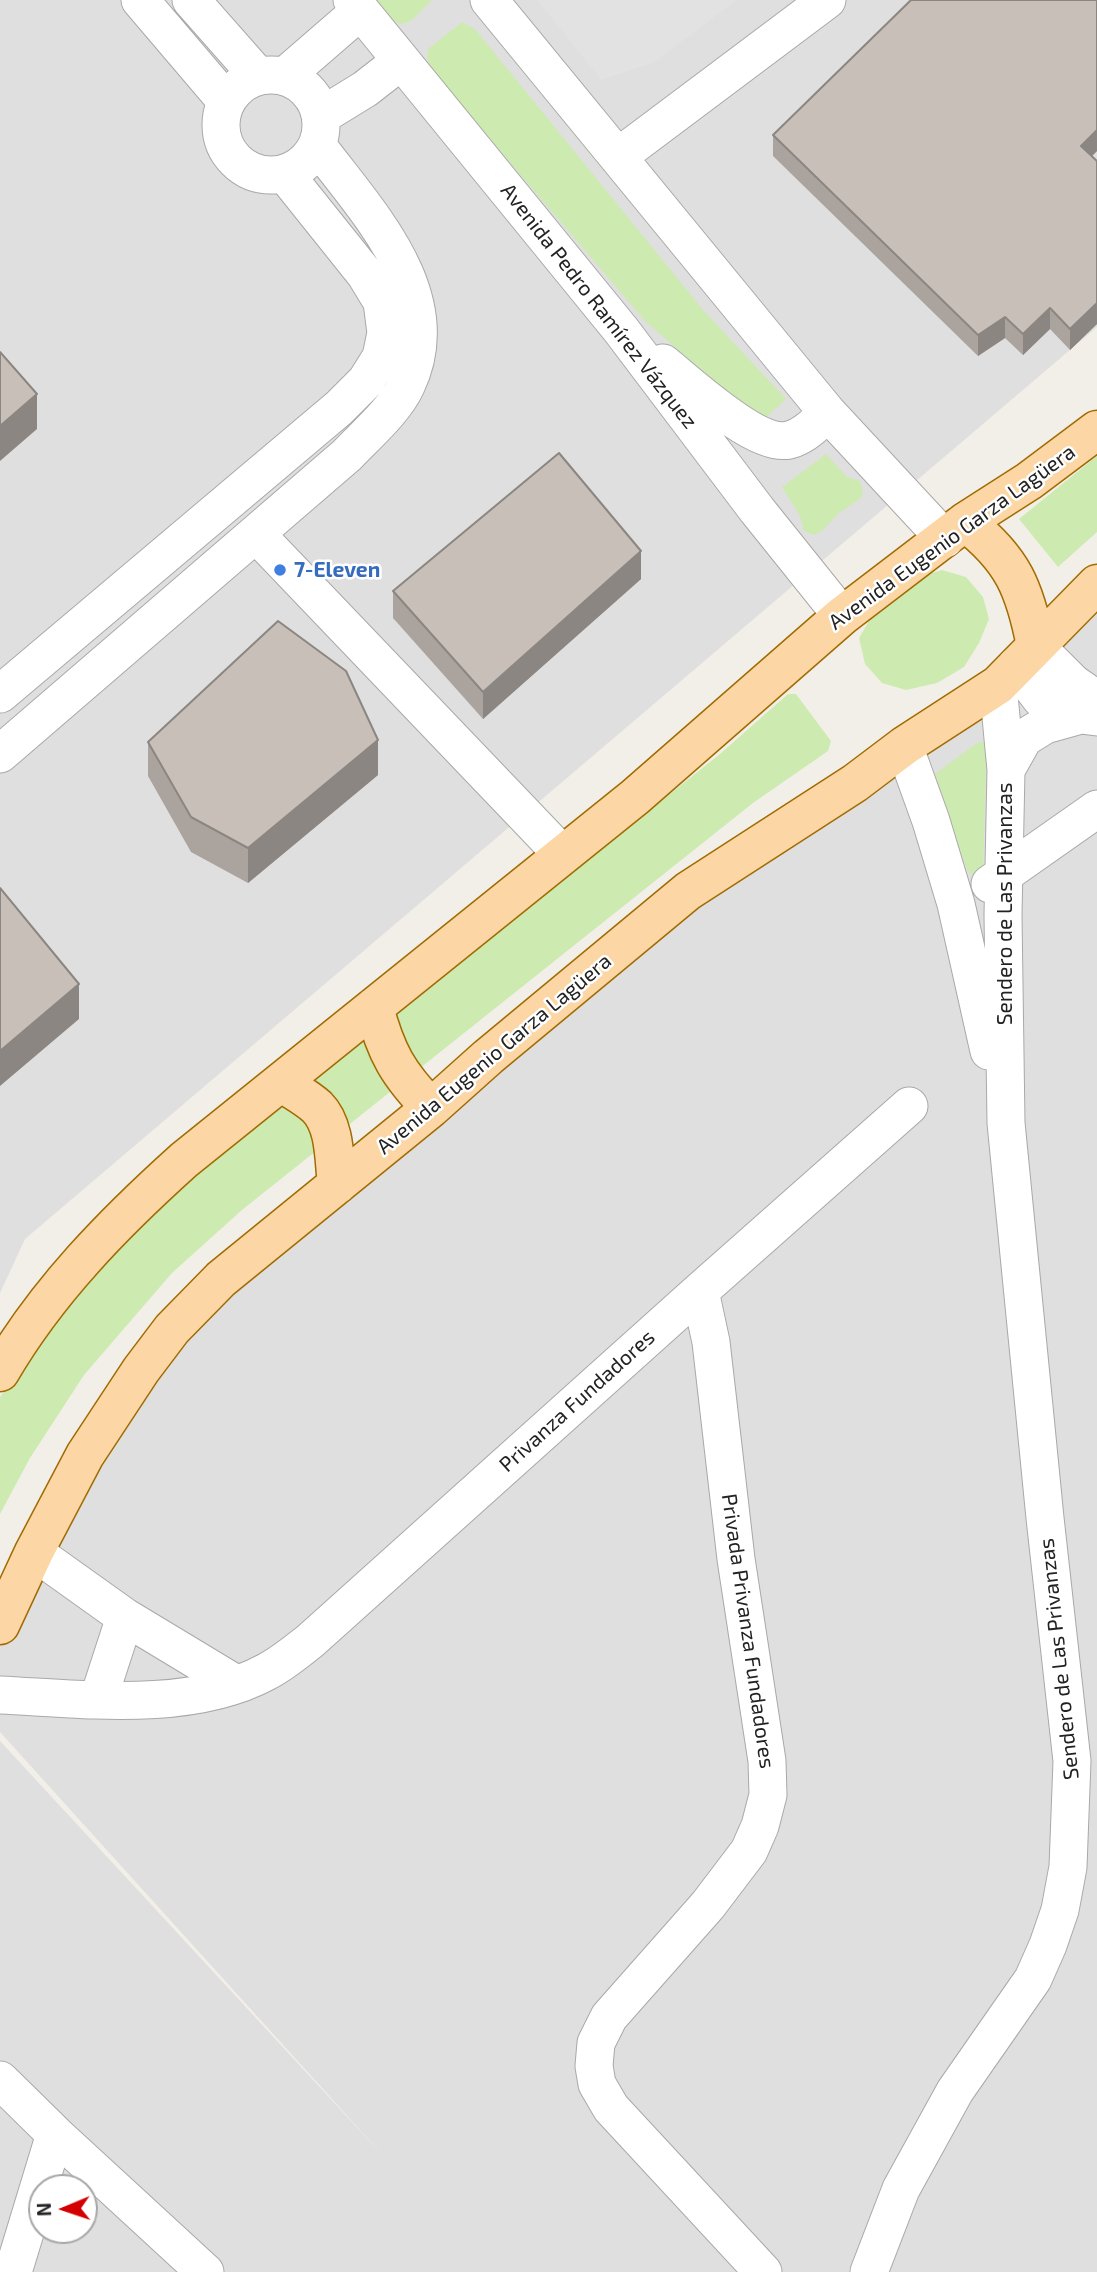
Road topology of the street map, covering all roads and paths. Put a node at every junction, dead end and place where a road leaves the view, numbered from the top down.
1 (140, 0) edge
2 (191, 0) edge
3 (489, 0) edge
4 (827, 0) edge
5 (356, 5) edge
6 (401, 61) junction
7 (272, 76) junction
8 (226, 101) junction
9 (319, 131) junction
10 (619, 156) junction
11 (285, 174) junction
12 (621, 330) junction
13 (827, 412) junction
14 (1097, 430) edge
15 (955, 531) junction
16 (257, 535) junction
17 (1097, 584) edge
18 (842, 616) junction
19 (1017, 666) junction
20 (0, 694) edge
21 (1092, 710) edge
22 (904, 746) junction
23 (0, 754) edge
24 (1006, 770) junction
25 (1097, 809) edge
26 (563, 855) junction
27 (1003, 874) junction
28 (956, 904) junction
29 (374, 1006) junction
30 (281, 1082) junction
31 (909, 1106) dead end
32 (432, 1108) junction
33 (1006, 1123) junction
34 (337, 1185) junction
35 (700, 1291) junction
36 (0, 1372) edge
37 (34, 1552) junction
38 (125, 1617) junction
39 (0, 1625) edge
40 (236, 1684) junction
41 (0, 1695) edge
42 (98, 1700) junction
43 (0, 2080) edge
44 (55, 2134) junction
45 (13, 2272) edge
46 (205, 2272) edge
47 (763, 2272) edge
48 (869, 2272) edge

1 - 8 street
2 - 7 street
3 - 10 street
4 - 10 street
5 - 6 street, Avenida Pedro Ramírez Vázquez
5 - 7 street
6 - 9 street
6 - 12 street, Avenida Pedro Ramírez Vázquez
7 - 8 street
7 - 9 street
8 - 11 street
9 - 11 street
9 - 16 street
10 - 13 street
11 - 20 street
12 - 13 street
12 - 18 street, Avenida Pedro Ramírez Vázquez
13 - 15 street
14 - 15 main road, Avenida Eugenio Garza Lagüera
15 - 18 main road, Avenida Eugenio Garza Lagüera
15 - 19 main road
16 - 23 street
16 - 26 street
17 - 19 main road, Avenida Eugenio Garza Lagüera
18 - 26 main road, Avenida Eugenio Garza Lagüera
19 - 21 street
19 - 22 main road, Avenida Eugenio Garza Lagüera
19 - 24 street, Sendero de Las Privanzas
21 - 24 street
22 - 28 street, Sendero de Las Privanzas
22 - 32 main road, Avenida Eugenio Garza Lagüera
24 - 27 street, Sendero de Las Privanzas
25 - 27 street
26 - 29 main road, Avenida Eugenio Garza Lagüera
27 - 28 street
27 - 33 street, Sendero de Las Privanzas
28 - 33 street, Sendero de Las Privanzas
29 - 30 main road, Avenida Eugenio Garza Lagüera
29 - 32 main road
30 - 34 main road
30 - 36 main road, Avenida Eugenio Garza Lagüera
31 - 35 street, Privanza Fundadores
32 - 34 main road, Avenida Eugenio Garza Lagüera
33 - 48 street, Sendero de Las Privanzas
34 - 37 main road, Avenida Eugenio Garza Lagüera
35 - 40 street, Privanza Fundadores
35 - 47 street, Privada Privanza Fundadores
37 - 38 street
37 - 39 main road, Avenida Eugenio Garza Lagüera
38 - 40 street
38 - 42 street
40 - 42 street, Privanza Fundadores
41 - 42 street, Privanza Fundadores
43 - 44 street
44 - 45 street
44 - 46 street

